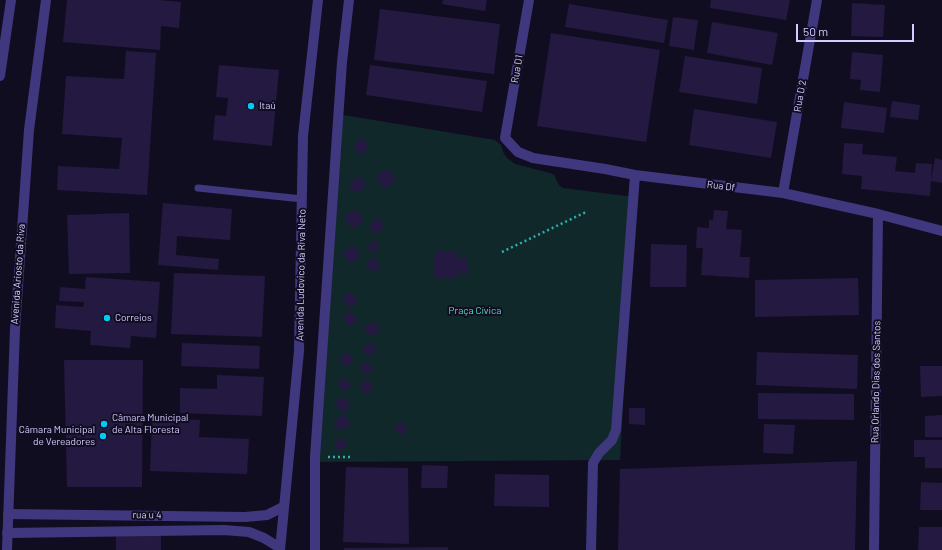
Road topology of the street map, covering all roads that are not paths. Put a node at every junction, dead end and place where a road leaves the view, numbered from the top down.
1 (10, 0) edge
2 (46, 0) edge
3 (318, 0) edge
4 (349, 0) edge
5 (529, 0) edge
6 (817, 0) edge
7 (0, 76) edge
8 (505, 138) joint
9 (635, 175) junction
10 (198, 188) dead end
11 (783, 193) junction
12 (302, 199) junction
13 (878, 214) junction
14 (942, 231) edge
15 (284, 507) junction
16 (8, 514) junction
17 (7, 533) junction
18 (280, 549) edge
19 (6, 550) edge
20 (315, 550) edge
21 (591, 550) edge
22 (874, 550) edge

1 - 7 street
2 - 16 street, Avenida Ariosto da Riva
3 - 12 street, Avenida Ludovico da Riva Neto
4 - 20 street
5 - 8 street, Rua D1
6 - 11 street, Rua D 2
8 - 9 street, Rua Df
9 - 11 street, Rua Df
9 - 21 street
10 - 12 lane
11 - 13 street, Rua Df
12 - 15 street, Avenida Ludovico da Riva Neto
13 - 14 street, Rua Df
13 - 22 street, Rua Orlando Dias dos Santos
15 - 16 street, rua u 4
15 - 18 street, Avenida Ludovico da Riva Neto
16 - 17 street, Avenida Ariosto da Riva
17 - 18 street, rua u 4
17 - 19 street, Avenida Ariosto da Riva

